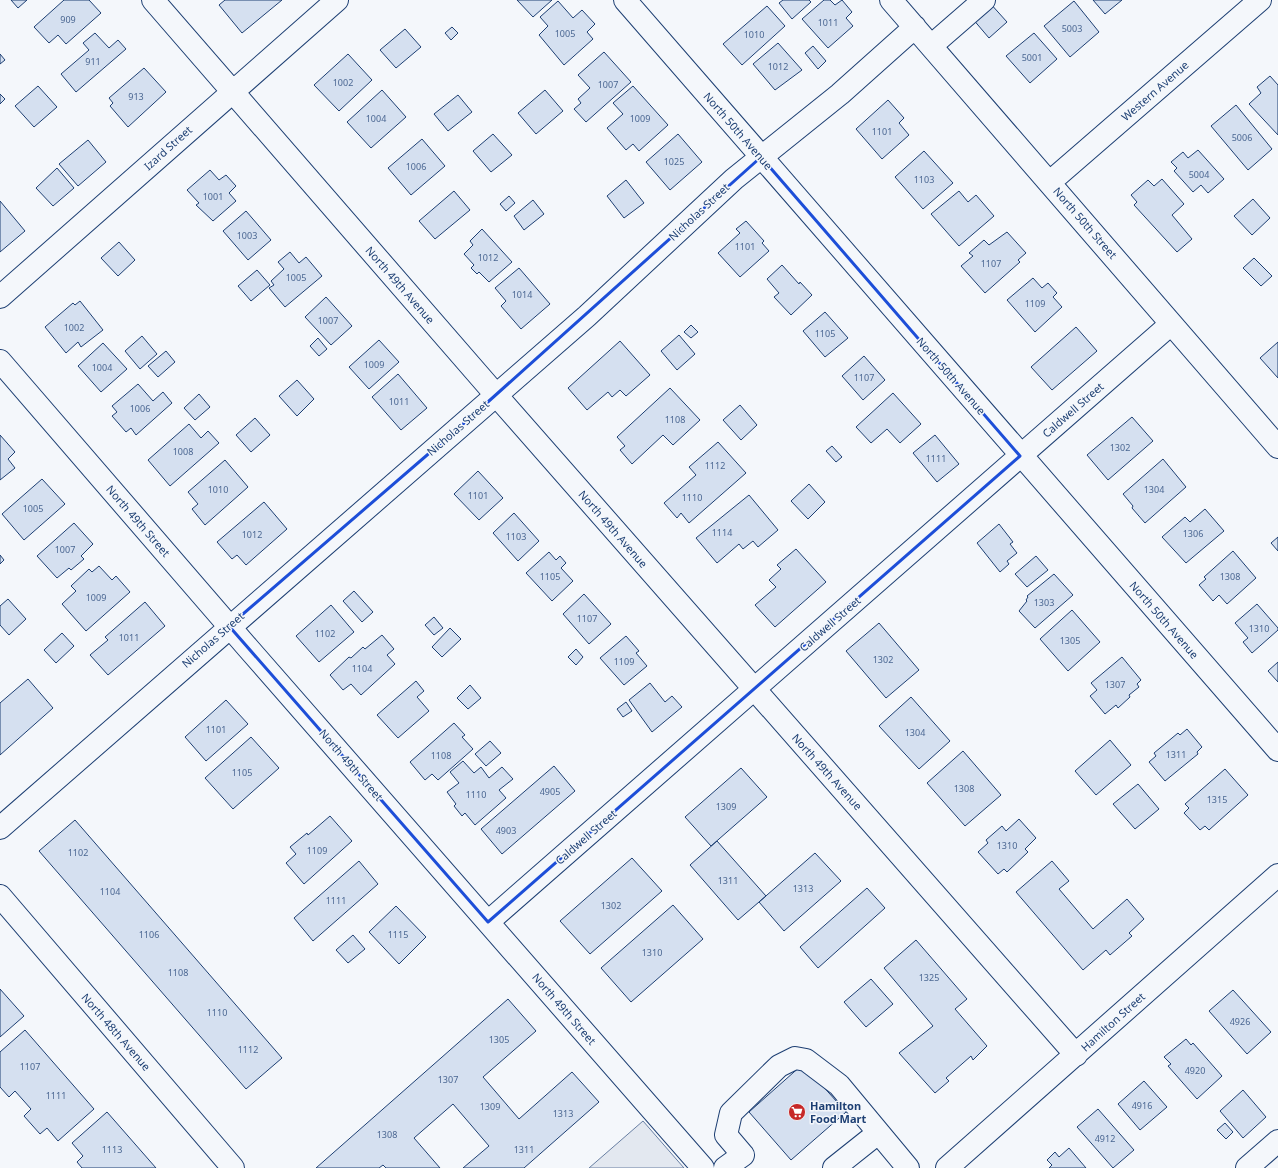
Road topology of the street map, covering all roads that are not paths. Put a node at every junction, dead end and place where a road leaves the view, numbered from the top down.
1 (153, 0) edge
2 (337, 0) edge
3 (625, 0) edge
4 (891, 0) edge
5 (984, 0) edge
6 (1260, 0) edge
7 (915, 27) junction
8 (931, 46) junction
9 (232, 91) junction
10 (760, 157) junction
11 (1050, 182) junction
12 (0, 297) edge
13 (1171, 324) junction
14 (0, 361) edge
15 (496, 395) junction
16 (1278, 447) edge
17 (1020, 456) junction
18 (229, 626) junction
19 (754, 690) junction
20 (1278, 750) edge
21 (0, 828) edge
22 (1278, 875) edge
23 (0, 896) edge
24 (488, 922) junction
25 (1076, 1055) junction
26 (878, 1132) junction
27 (1278, 1141) edge
28 (750, 1161) edge
29 (233, 1168) edge
30 (703, 1168) edge
31 (725, 1168) edge
32 (834, 1168) edge
33 (908, 1168) edge
34 (947, 1168) edge
35 (1247, 1168) edge

1 - 9 street, North 49th Avenue
2 - 9 street, Izard Street
3 - 10 street, North 50th Avenue
4 - 7 street, North 50th Street
5 - 8 street
6 - 11 street, Western Avenue
7 - 8 street, North 50th Street
7 - 10 street, Nicholas Street
8 - 11 street, North 50th Street
9 - 12 street, Izard Street
9 - 15 street, North 49th Avenue
10 - 15 street, Nicholas Street
10 - 17 street, North 50th Avenue
11 - 13 street, North 50th Street
13 - 16 street, North 50th Street
13 - 17 street, Caldwell Street
14 - 18 street, North 49th Street
15 - 18 street, Nicholas Street
15 - 19 street, North 49th Avenue
17 - 19 street, Caldwell Street
17 - 20 street, North 50th Avenue
18 - 21 street, Nicholas Street
18 - 24 street, North 49th Street
19 - 24 street, Caldwell Street
19 - 25 street, North 49th Avenue
22 - 25 street, Hamilton Street
23 - 29 street, North 48th Avenue
24 - 30 street, North 49th Street
25 - 34 street, Hamilton Street
26 - 28 street
26 - 32 street
26 - 33 street
27 - 35 street
28 - 31 street

